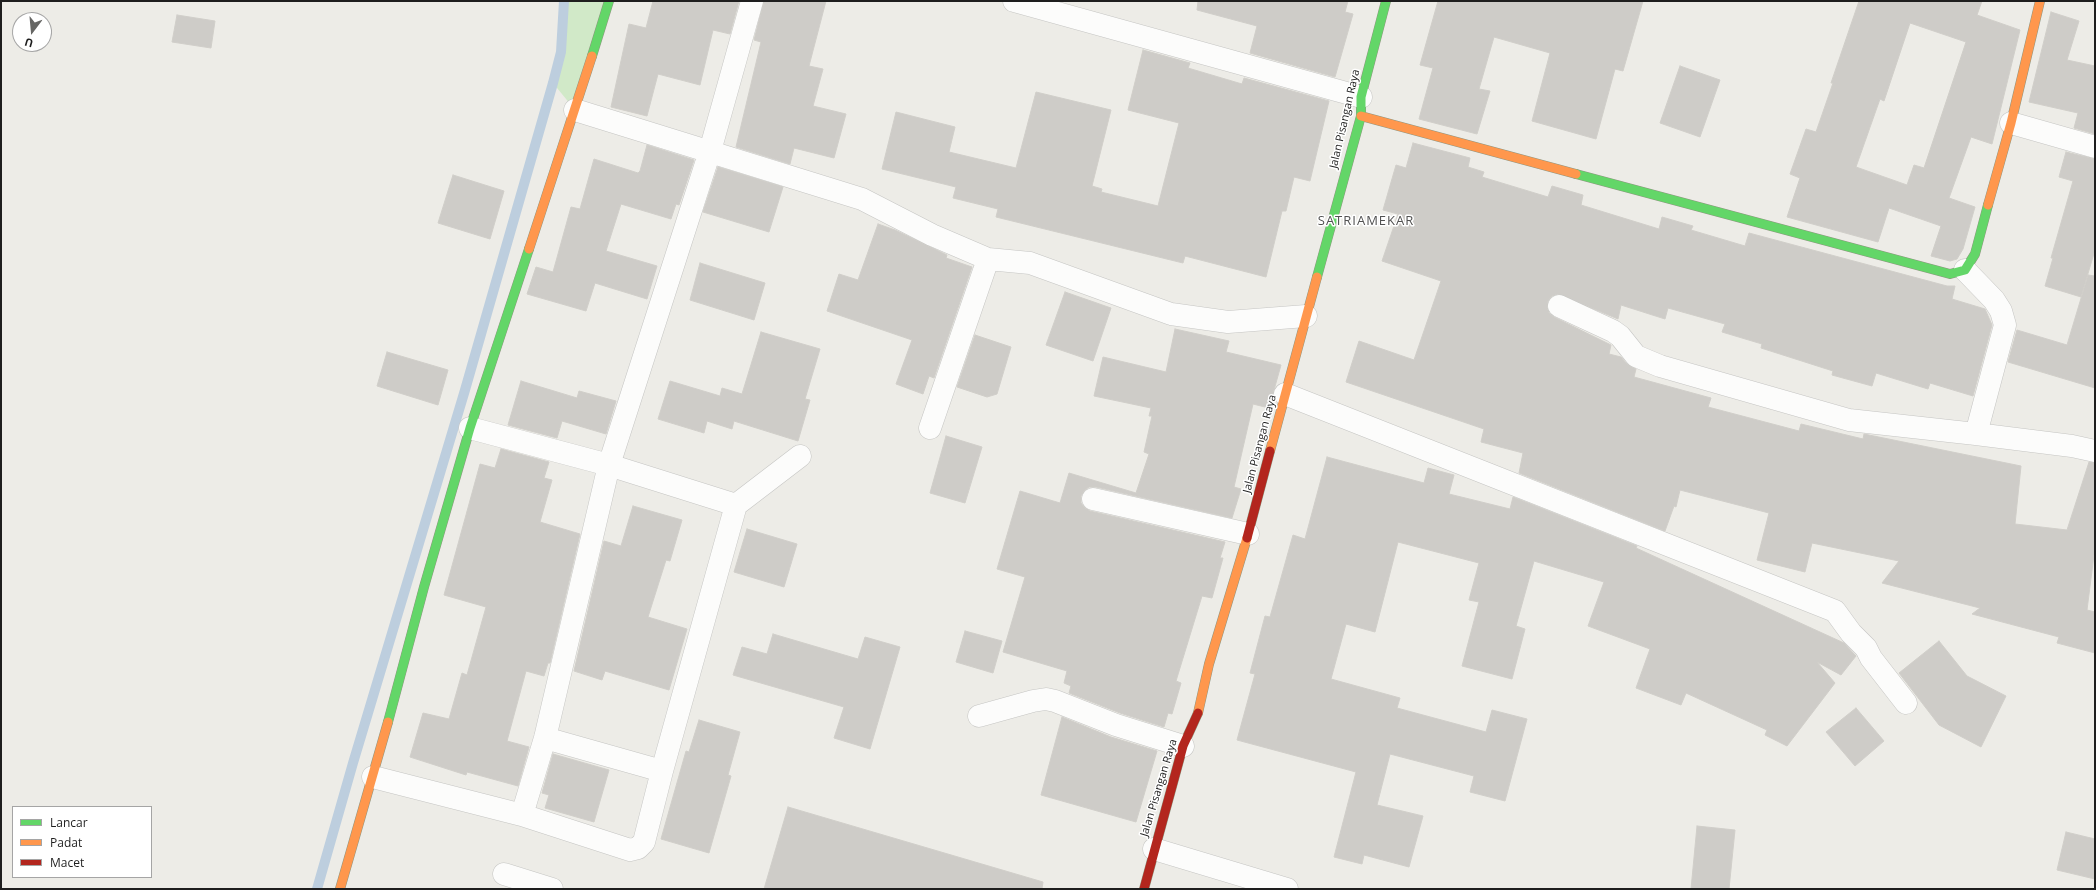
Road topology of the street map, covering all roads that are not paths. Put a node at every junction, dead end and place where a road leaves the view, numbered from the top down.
1 (609, 1) edge
2 (752, 1) edge
3 (1014, 1) edge
4 (1386, 1) edge
5 (2040, 1) edge
6 (1361, 107) junction
7 (575, 110) junction
8 (2012, 123) junction
9 (2095, 147) edge
10 (710, 151) junction
11 (988, 259) junction
12 (1965, 270) junction
13 (1559, 306) dead end
14 (1306, 316) junction
15 (1285, 394) junction
16 (470, 428) junction
17 (930, 428) dead end
18 (1976, 434) junction
19 (2095, 452) edge
20 (800, 456) dead end
21 (609, 465) junction
22 (1093, 499) dead end
23 (736, 505) junction
24 (1248, 534) junction
25 (1906, 703) dead end
26 (979, 716) dead end
27 (545, 738) junction
28 (1183, 746) junction
29 (662, 771) junction
30 (373, 777) junction
31 (522, 815) junction
32 (1154, 849) junction
33 (504, 874) dead end
34 (340, 889) edge
35 (552, 889) edge
36 (1144, 889) edge
37 (1287, 889) edge

1 - 7 street
2 - 10 street
3 - 6 street
4 - 6 street, Jalan Pisangan Raya
5 - 8 street
6 - 12 street
6 - 14 street, Jalan Pisangan Raya
7 - 10 street
7 - 16 street
8 - 9 street
8 - 12 street
10 - 11 street
10 - 21 street
11 - 14 street
11 - 17 street
12 - 18 street
13 - 18 street
14 - 15 street, Jalan Pisangan Raya
15 - 24 street, Jalan Pisangan Raya
15 - 25 street
16 - 21 street
16 - 30 street
18 - 19 street
20 - 23 street
21 - 23 street
21 - 27 street
22 - 24 street
23 - 29 street
24 - 28 street, Jalan Pisangan Raya
26 - 28 street
27 - 29 street
27 - 31 street
28 - 32 street, Jalan Pisangan Raya
29 - 31 street
30 - 31 street
30 - 34 street
32 - 36 street, Jalan Pisangan Raya
32 - 37 street
33 - 35 street

